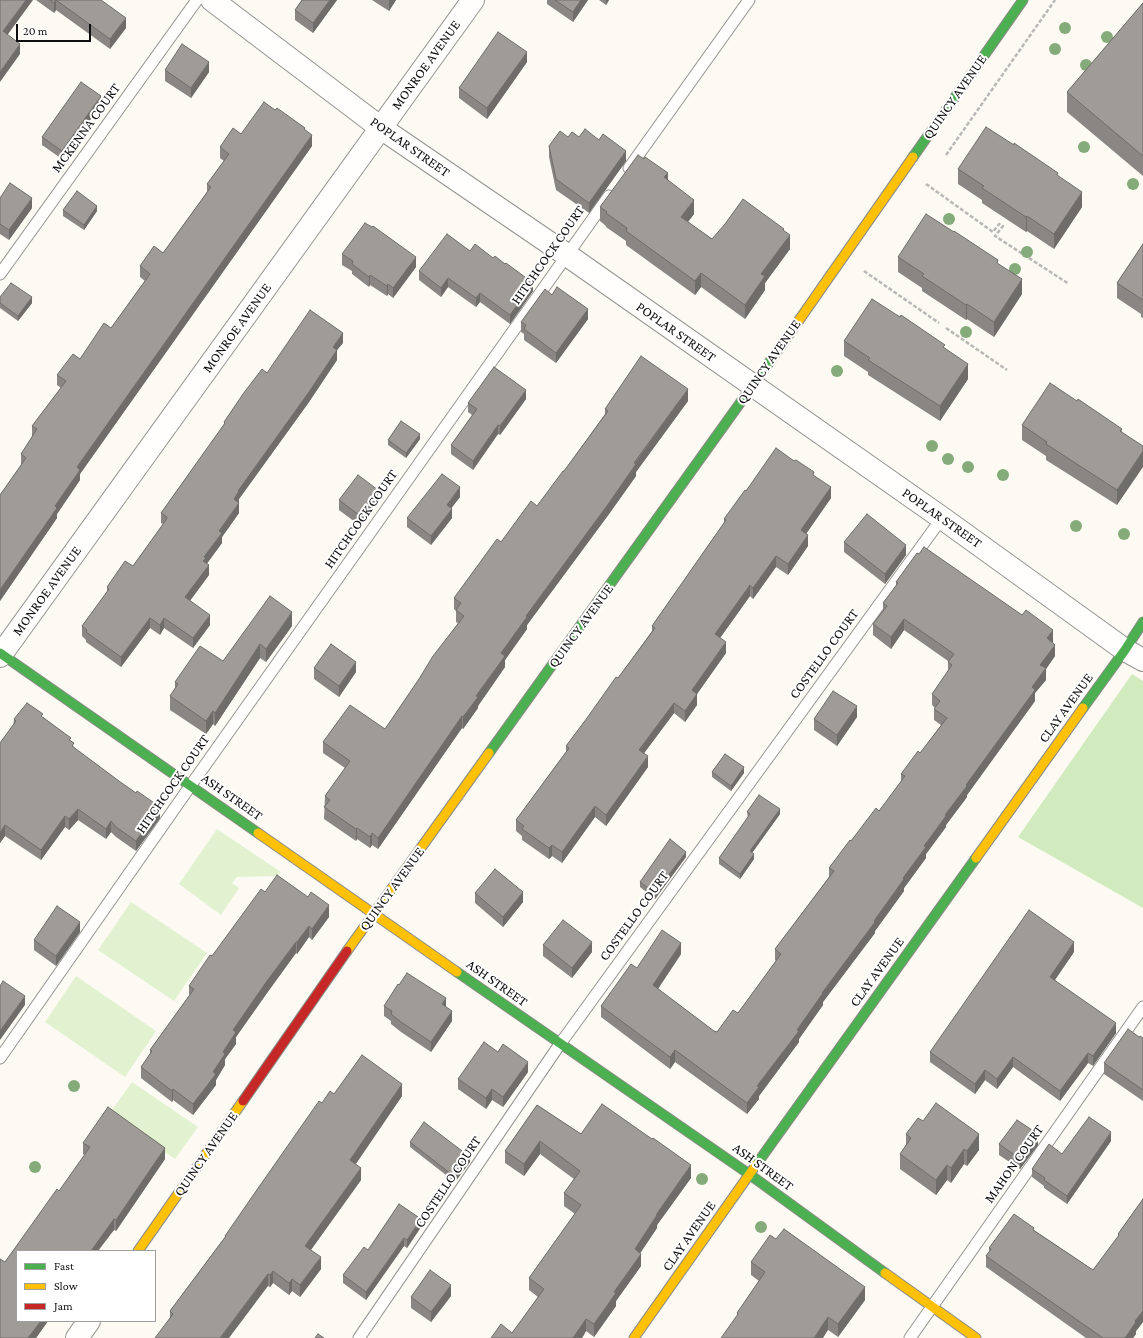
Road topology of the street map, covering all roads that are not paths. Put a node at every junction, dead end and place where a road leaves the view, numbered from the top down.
1 (197, 0) edge
2 (212, 0) edge
3 (473, 0) edge
4 (749, 0) edge
5 (1023, 0) edge
6 (381, 128) junction
7 (567, 254) junction
8 (0, 274) edge
9 (753, 386) junction
10 (942, 518) junction
11 (1143, 622) edge
12 (0, 654) edge
13 (1134, 655) edge
14 (190, 785) junction
15 (374, 914) junction
16 (1143, 1007) edge
17 (560, 1044) junction
18 (0, 1058) edge
19 (750, 1174) junction
20 (139, 1250) edge
21 (931, 1307) junction
22 (88, 1322) edge
23 (77, 1338) edge
24 (359, 1338) edge
25 (634, 1338) edge
26 (910, 1338) edge
27 (976, 1338) edge

1 - 8 lane, MCKENNA COURT
2 - 6 street, POPLAR STREET
3 - 6 street, MONROE AVENUE
4 - 7 lane, HITCHCOCK COURT
5 - 9 street, QUINCY AVENUE
6 - 7 street, POPLAR STREET
6 - 12 street, MONROE AVENUE
7 - 9 street, POPLAR STREET
7 - 14 lane, HITCHCOCK COURT
9 - 10 street, POPLAR STREET
9 - 15 street, QUINCY AVENUE
10 - 13 street, POPLAR STREET
10 - 17 lane, COSTELLO COURT
11 - 13 street, CLAY AVENUE
12 - 14 street, ASH STREET
13 - 19 street, CLAY AVENUE
14 - 15 street, ASH STREET
14 - 18 lane, HITCHCOCK COURT
15 - 17 street, ASH STREET
15 - 20 street, QUINCY AVENUE
16 - 21 lane, MAHON COURT
17 - 19 street, ASH STREET
17 - 24 lane, COSTELLO COURT
19 - 21 street, ASH STREET
19 - 25 street, CLAY AVENUE
21 - 26 lane, MAHON COURT
21 - 27 street, ASH STREET
22 - 23 street

